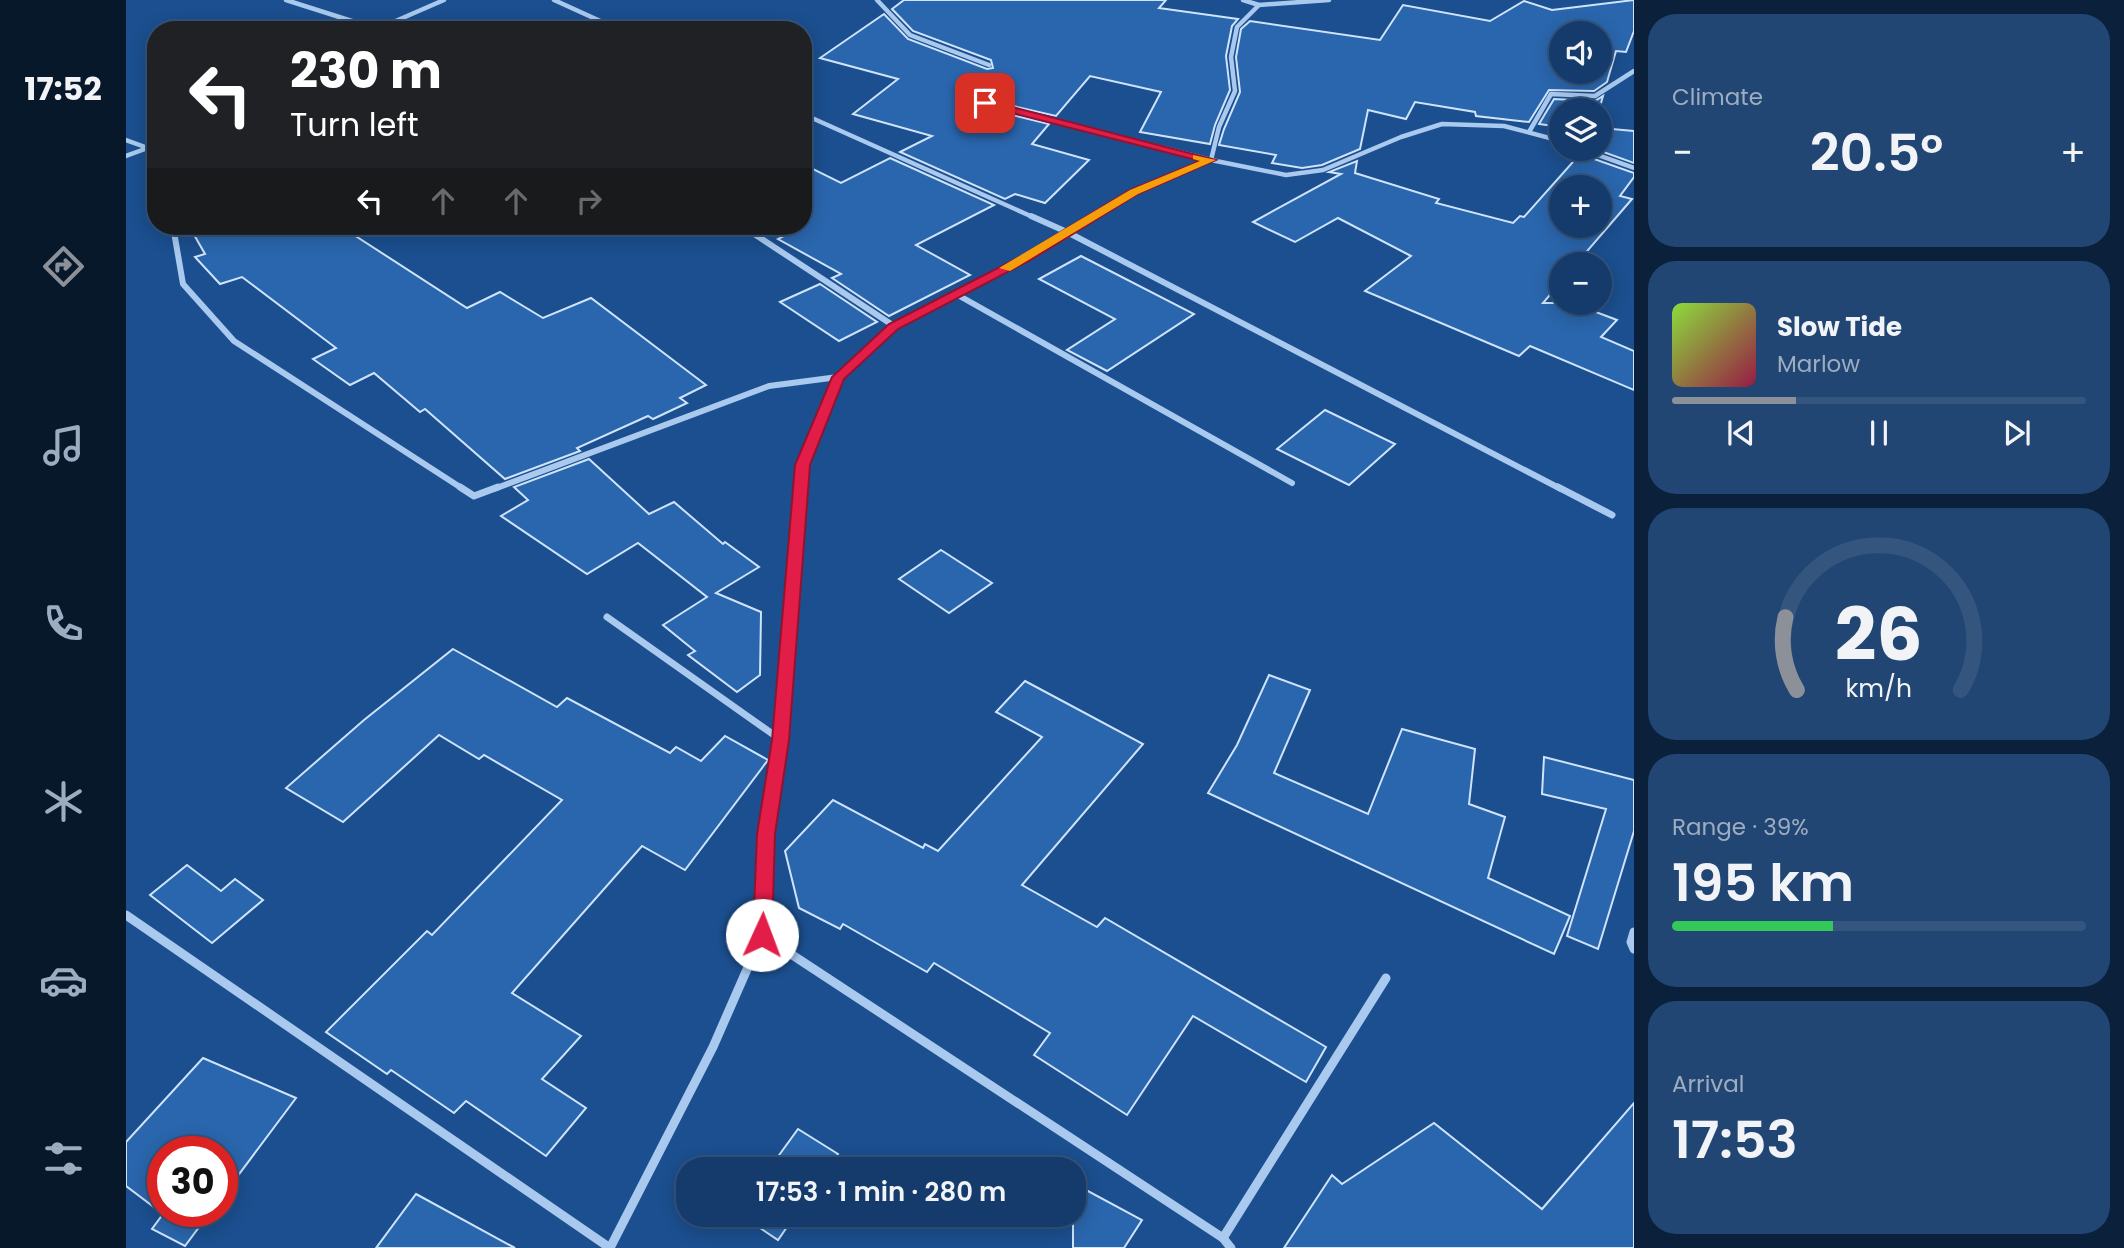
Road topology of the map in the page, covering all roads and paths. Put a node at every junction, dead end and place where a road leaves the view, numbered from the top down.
1 (286, 0) edge
2 (444, 0) edge
3 (554, 0) edge
4 (877, 0) edge
5 (1243, 0) edge
6 (1329, 0) edge
7 (1259, 5) junction
8 (351, 21) edge
9 (395, 21) edge
10 (600, 21) edge
11 (989, 65) dead end
12 (1634, 71) edge
13 (985, 103) dead end
14 (813, 118) edge
15 (1529, 132) junction
16 (1549, 138) edge
17 (126, 140) edge
18 (147, 148) edge
19 (147, 148) edge
20 (126, 156) edge
21 (1211, 160) junction
22 (1612, 160) edge
23 (1634, 168) edge
24 (1067, 232) junction
25 (175, 235) edge
26 (756, 235) edge
27 (956, 294) junction
28 (894, 326) junction
29 (838, 377) junction
30 (1292, 483) dead end
31 (1612, 515) dead end
32 (607, 617) dead end
33 (780, 740) junction
34 (126, 915) edge
35 (1634, 932) edge
36 (762, 935) junction
37 (1633, 945) edge
38 (1386, 978) dead end
39 (1223, 1238) junction
40 (610, 1248) edge
41 (1231, 1248) edge

1 - 8 street
2 - 9 street
3 - 10 street
4 - 11 street
5 - 7 street
6 - 7 street
7 - 21 street
12 - 15 street
13 - 21 street
14 - 24 street
15 - 16 street
15 - 21 street
17 - 18 street
19 - 20 street
21 - 24 street
22 - 23 street
24 - 27 street
24 - 31 street
25 - 29 street
26 - 28 street
27 - 28 street
27 - 30 street
28 - 29 street
29 - 33 street
32 - 33 street
33 - 36 street
34 - 40 street
35 - 37 street
36 - 39 street
36 - 40 street
38 - 39 street
39 - 41 street

